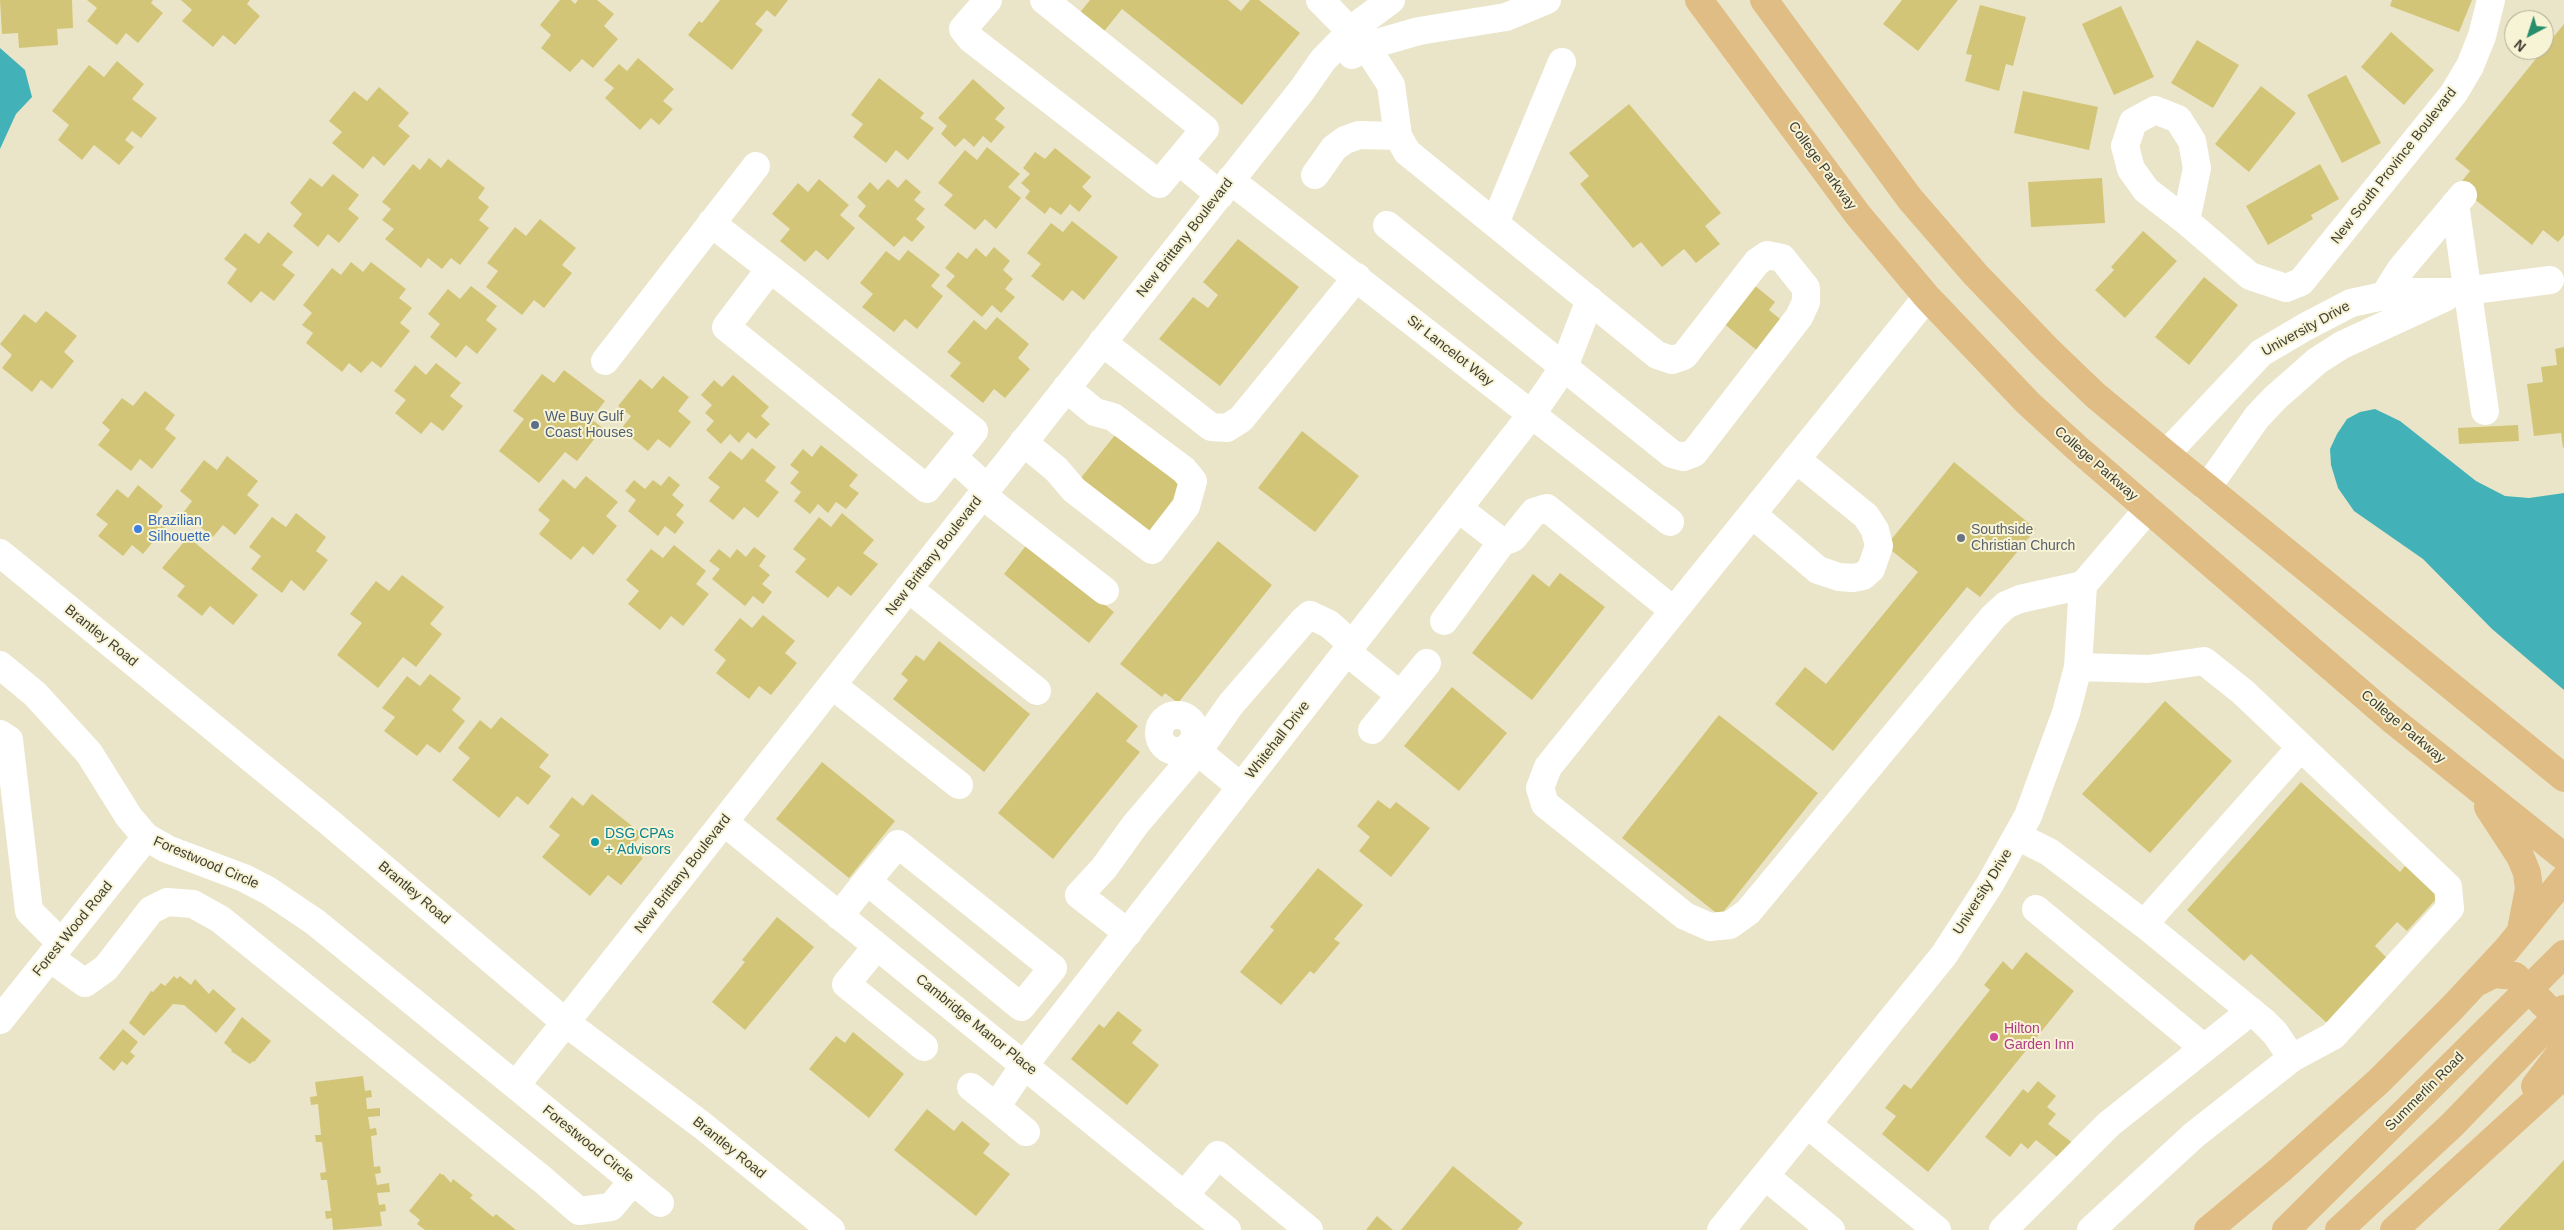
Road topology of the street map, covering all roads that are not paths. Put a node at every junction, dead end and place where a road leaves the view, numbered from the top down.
1 (988, 0) edge
2 (1044, 0) edge
3 (1320, 0) edge
4 (1391, 0) edge
5 (1547, 0) edge
6 (1699, 0) edge
7 (1764, 0) edge
8 (2491, 0) edge
9 (1359, 39) junction
10 (1562, 62) dead end
11 (1398, 136) junction
12 (1179, 161) junction
13 (756, 166) dead end
14 (1315, 175) dead end
15 (1225, 187) junction
16 (2186, 221) dead end
17 (711, 223) junction
18 (1495, 223) junction
19 (1388, 225) dead end
20 (770, 269) junction
21 (1357, 277) junction
22 (2550, 280) dead end
23 (2286, 288) junction
24 (2463, 291) junction
25 (2384, 296) junction
26 (1927, 297) junction
27 (1590, 300) junction
28 (2305, 326) junction
29 (1102, 342) junction
30 (2326, 356) junction
31 (605, 361) dead end
32 (1564, 367) junction
33 (1066, 388) junction
34 (2485, 411) dead end
35 (1531, 415) junction
36 (1024, 442) junction
37 (2166, 454) junction
38 (954, 458) junction
39 (1796, 460) junction
40 (2207, 488) junction
41 (984, 491) junction
42 (1458, 509) junction
43 (2148, 509) junction
44 (1752, 514) junction
45 (1670, 522) dead end
46 (1502, 542) junction
47 (0, 553) edge
48 (2083, 585) junction
49 (908, 588) junction
50 (1105, 590) dead end
51 (1674, 611) junction
52 (1444, 621) dead end
53 (1350, 648) junction
54 (1427, 663) dead end
55 (0, 665) edge
56 (2078, 667) junction
57 (832, 685) junction
58 (1037, 691) dead end
59 (1400, 695) junction
60 (1372, 730) dead end
61 (0, 734) edge
62 (2301, 747) junction
63 (1194, 748) junction
64 (2564, 778) edge
65 (959, 785) dead end
66 (2473, 785) junction
67 (1241, 787) junction
68 (724, 822) junction
69 (2017, 836) junction
70 (146, 837) junction
71 (2564, 857) edge
72 (2564, 879) edge
73 (867, 881) junction
74 (2036, 909) dead end
75 (839, 916) junction
76 (2144, 924) junction
77 (2521, 932) junction
78 (1128, 933) junction
79 (877, 946) junction
80 (56, 950) junction
81 (2564, 954) edge
82 (2476, 984) junction
83 (2564, 1009) edge
84 (2251, 1011) junction
85 (0, 1020) edge
86 (565, 1022) junction
87 (2564, 1024) edge
88 (924, 1047) dead end
89 (2204, 1048) junction
90 (2564, 1048) edge
91 (2292, 1058) junction
92 (1026, 1064) junction
93 (2564, 1075) edge
94 (516, 1085) junction
95 (972, 1087) dead end
96 (996, 1107) junction
97 (1807, 1124) junction
98 (1026, 1132) dead end
99 (2496, 1137) junction
100 (1765, 1176) junction
101 (633, 1181) junction
102 (1184, 1196) junction
103 (660, 1203) dead end
104 (831, 1230) edge
105 (1226, 1230) edge
106 (1310, 1230) edge
107 (1721, 1230) edge
108 (1831, 1230) edge
109 (1937, 1230) edge
110 (2002, 1230) edge
111 (2091, 1230) edge
112 (2208, 1230) edge
113 (2286, 1230) edge
114 (2339, 1230) edge
115 (2394, 1230) edge

1 - 12 street
2 - 12 street
3 - 9 street
4 - 9 street, New Brittany Boulevard
5 - 9 street, New Brittany Boulevard
6 - 26 main road, College Parkway
7 - 37 main road
8 - 23 street, New South Province Boulevard
9 - 11 street
9 - 15 street, New Brittany Boulevard
10 - 18 street
11 - 14 street
11 - 18 street
12 - 15 street, Sir Lancelot Way
13 - 17 street
15 - 21 street, Sir Lancelot Way
15 - 29 street, New Brittany Boulevard
16 - 23 street
17 - 20 street
17 - 31 street
18 - 27 street
19 - 32 street
20 - 38 street
20 - 38 street
21 - 29 street
21 - 35 street, Sir Lancelot Way
22 - 24 street, University Drive
23 - 28 street
24 - 25 street, University Drive
24 - 25 street
24 - 30 street, University Drive
24 - 34 street
25 - 28 street, University Drive
26 - 39 street
26 - 43 main road, College Parkway
27 - 32 street, Whitehall Drive
27 - 32 street
28 - 30 street
28 - 37 street, University Drive
29 - 33 street, New Brittany Boulevard
30 - 40 street, University Drive
32 - 35 street, Whitehall Drive
33 - 36 street, New Brittany Boulevard
33 - 36 street
35 - 42 street, Whitehall Drive
35 - 45 street, Sir Lancelot Way
36 - 41 street, New Brittany Boulevard
37 - 40 main road
38 - 41 street
39 - 44 street
39 - 44 street
40 - 64 main road
41 - 49 street, New Brittany Boulevard
41 - 50 street
42 - 46 street
42 - 53 street, Whitehall Drive
43 - 48 street
43 - 66 main road, College Parkway
44 - 51 street
46 - 51 street
46 - 52 street
47 - 86 street, Brantley Road
48 - 51 street
48 - 56 street, University Drive
49 - 57 street, New Brittany Boulevard
49 - 58 street
53 - 59 street
53 - 63 street
53 - 67 street, Whitehall Drive
54 - 59 street
55 - 70 street, Forestwood Circle
56 - 62 street
56 - 69 street, University Drive
57 - 65 street
57 - 68 street, New Brittany Boulevard
59 - 60 street
61 - 80 street
62 - 76 street
62 - 91 street
63 - 67 street
63 - 78 street
66 - 71 main road, College Parkway
66 - 77 main road
67 - 78 street, Whitehall Drive
68 - 75 street, Cambridge Manor Place
68 - 86 street, New Brittany Boulevard
69 - 76 street
69 - 97 street, University Drive
70 - 80 street, Forest Wood Road
70 - 94 street, Forestwood Circle
72 - 77 main road
73 - 73 street
73 - 75 street
74 - 89 street
75 - 79 street, Cambridge Manor Place
76 - 84 street
77 - 82 main road
78 - 92 street, Whitehall Drive
79 - 88 street
79 - 92 street, Cambridge Manor Place
80 - 85 street, Forest Wood Road
80 - 101 street
81 - 113 main road, Summerlin Road
82 - 87 main road
82 - 112 main road
83 - 114 main road
84 - 89 street
84 - 91 street
86 - 94 street
86 - 104 street, Brantley Road
89 - 110 street
90 - 99 main road
91 - 111 street
92 - 96 street, Whitehall Drive
92 - 102 street, Cambridge Manor Place
93 - 99 main road
94 - 101 street, Forestwood Circle
95 - 96 street
96 - 98 street
97 - 100 street, University Drive
97 - 109 street
99 - 115 main road
100 - 107 street, University Drive
100 - 108 street
101 - 103 street, Forestwood Circle
102 - 105 street, Cambridge Manor Place
102 - 106 street

